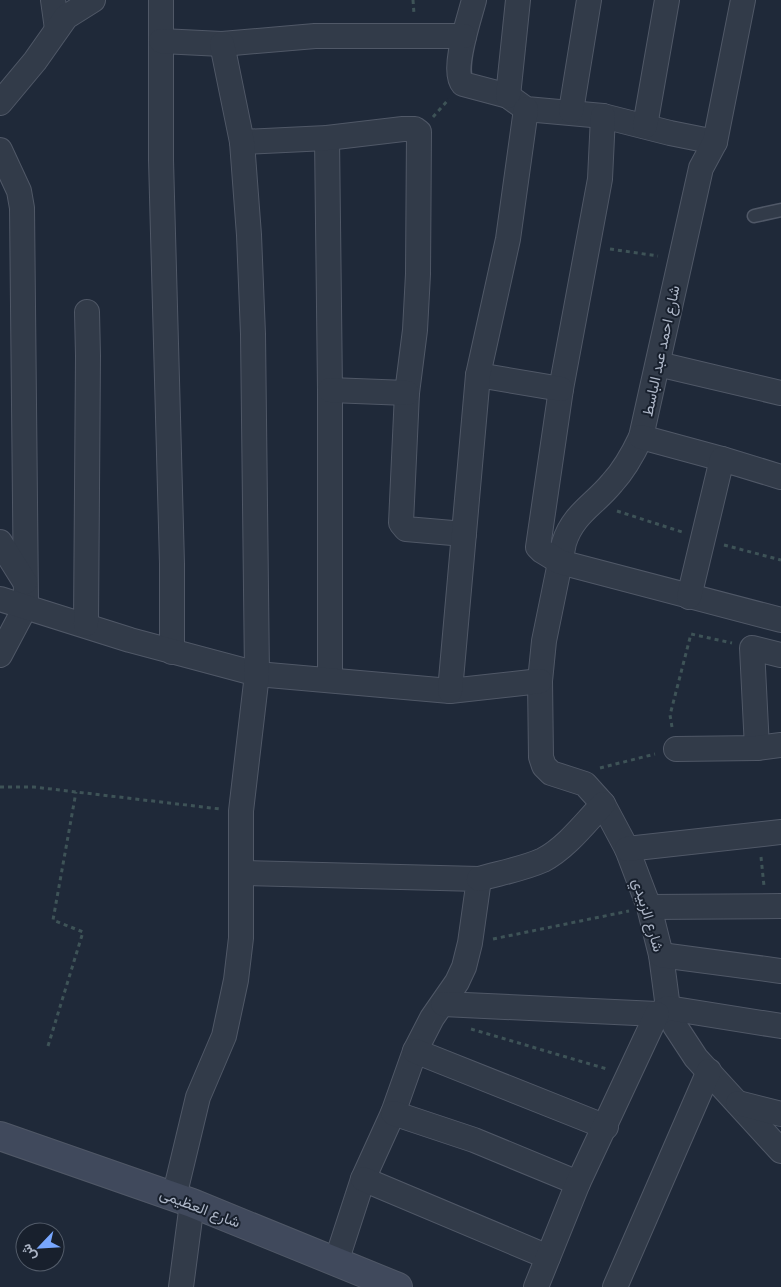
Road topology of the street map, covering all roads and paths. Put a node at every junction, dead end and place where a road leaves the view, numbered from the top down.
1 (53, 0) edge
2 (93, 0) edge
3 (161, 0) edge
4 (474, 0) edge
5 (518, 0) edge
6 (589, 0) edge
7 (668, 0) edge
8 (743, 0) edge
9 (57, 29) junction
10 (464, 36) junction
11 (161, 41) junction
12 (222, 44) junction
13 (463, 84) junction
14 (517, 102) junction
15 (0, 103) edge
16 (571, 111) junction
17 (603, 116) junction
18 (644, 126) junction
19 (419, 132) junction
20 (326, 138) junction
21 (242, 142) junction
22 (715, 142) junction
23 (0, 150) edge
24 (781, 210) edge
25 (754, 216) dead end
26 (587, 245) junction
27 (681, 260) junction
28 (87, 312) dead end
29 (658, 364) junction
30 (478, 375) junction
31 (561, 389) junction
32 (330, 390) junction
33 (407, 393) junction
34 (781, 393) edge
35 (642, 437) junction
36 (722, 459) junction
37 (781, 477) edge
38 (592, 503) junction
39 (464, 534) junction
40 (703, 539) junction
41 (2, 549) edge
42 (781, 560) edge
43 (560, 562) junction
44 (25, 582) junction
45 (689, 597) junction
46 (0, 599) edge
47 (26, 606) junction
48 (781, 620) edge
49 (86, 624) junction
50 (752, 648) junction
51 (172, 652) junction
52 (781, 654) edge
53 (0, 655) edge
54 (257, 674) junction
55 (330, 680) junction
56 (540, 681) junction
57 (450, 691) junction
58 (781, 745) edge
59 (757, 748) junction
60 (676, 749) junction
61 (599, 768) dead end
62 (0, 787) edge
63 (76, 792) junction
64 (603, 804) junction
65 (241, 811) junction
66 (770, 833) edge
67 (626, 849) junction
68 (243, 874) junction
69 (479, 879) junction
70 (774, 906) edge
71 (649, 907) junction
72 (470, 943) junction
73 (661, 955) junction
74 (781, 971) edge
75 (443, 1004) junction
76 (663, 1011) junction
77 (781, 1026) edge
78 (470, 1029) dead end
79 (48, 1046) dead end
80 (415, 1051) junction
81 (709, 1071) junction
82 (630, 1075) junction
83 (738, 1102) junction
84 (393, 1113) junction
85 (781, 1114) edge
86 (606, 1126) junction
87 (0, 1136) edge
88 (781, 1151) edge
89 (363, 1179) junction
90 (578, 1183) junction
91 (183, 1200) junction
92 (548, 1257) junction
93 (336, 1262) junction
94 (385, 1285) edge
95 (181, 1287) edge
96 (536, 1287) edge
97 (615, 1287) edge

1 - 9 street
2 - 9 street
3 - 11 street
4 - 10 street
5 - 14 street
6 - 16 street
7 - 18 street
8 - 22 street, شارع احمد عبد الباسط
9 - 15 street
10 - 12 street
10 - 13 street
11 - 12 street
11 - 51 street
12 - 21 street
13 - 14 street
13 - 19 path
14 - 16 street
14 - 30 street
16 - 17 street
17 - 18 street
17 - 26 street
18 - 22 street
19 - 20 street
19 - 33 street
20 - 21 street
20 - 32 street
21 - 54 street
22 - 27 street, شارع احمد عبد الباسط
23 - 44 street
24 - 25 lane
26 - 27 path
26 - 31 street
27 - 29 street, شارع احمد عبد الباسط
28 - 49 street
29 - 34 street
29 - 35 street, شارع احمد عبد الباسط
30 - 31 street
30 - 39 street
31 - 43 street
32 - 33 street
32 - 55 street
33 - 39 street
35 - 36 street
35 - 38 street, شارع احمد عبد الباسط
36 - 37 street
36 - 40 street
38 - 40 path
38 - 43 street, شارع احمد عبد الباسط
39 - 57 street
40 - 42 path
40 - 45 street
41 - 44 street
43 - 45 street
43 - 56 street, شارع احمد عبد الباسط
44 - 47 street
45 - 48 street
46 - 47 street
47 - 49 street
47 - 53 street
49 - 51 street
50 - 52 street
50 - 59 street
50 - 60 path
51 - 54 street
54 - 55 street
54 - 65 street
55 - 57 street
56 - 57 street
56 - 64 street, شارع الزبيدي
58 - 59 street
59 - 60 street
60 - 61 path
62 - 63 path
63 - 65 path
63 - 79 path
64 - 67 street, شارع الزبيدي
64 - 69 street
65 - 68 street
66 - 67 street
66 - 70 path
67 - 71 street, شارع الزبيدي
68 - 69 street
68 - 91 street
69 - 72 street
70 - 71 street
71 - 72 path
71 - 73 street, شارع الزبيدي
72 - 75 street
73 - 74 street
73 - 76 street, شارع الزبيدي
75 - 76 street
75 - 80 street
76 - 77 street
76 - 81 street, شارع الزبيدي
76 - 82 street
78 - 82 path
80 - 84 street
80 - 86 street
81 - 83 street, شارع الزبيدي
81 - 97 street
82 - 86 street
83 - 85 street
83 - 88 street, شارع الزبيدي
84 - 89 street
84 - 90 street
86 - 90 street
87 - 91 street, شارع العظيمى
89 - 92 street
89 - 93 street
90 - 92 street
91 - 93 street, شارع العظيمى
91 - 95 street
92 - 96 street
93 - 94 street, شارع العظيمى

